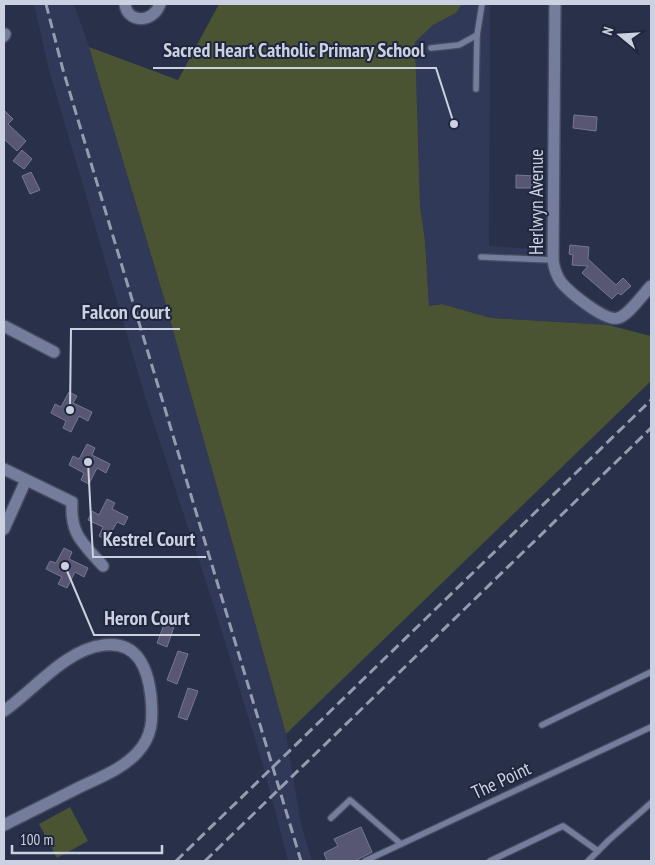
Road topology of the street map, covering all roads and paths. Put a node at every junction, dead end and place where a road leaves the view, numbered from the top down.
1 (126, 4) edge
2 (160, 4) edge
3 (482, 4) edge
4 (555, 4) edge
5 (476, 35) junction
6 (432, 48) dead end
7 (476, 89) dead end
8 (480, 257) dead end
9 (553, 260) junction
10 (651, 286) edge
11 (4, 326) edge
12 (54, 352) dead end
13 (4, 469) edge
14 (26, 480) junction
15 (4, 529) edge
16 (103, 566) dead end
17 (651, 672) edge
18 (4, 711) edge
19 (542, 725) dead end
20 (651, 727) edge
21 (651, 803) edge
22 (331, 818) dead end
23 (4, 825) edge
24 (401, 844) junction
25 (598, 851) junction
26 (365, 861) edge
27 (490, 861) edge
28 (588, 861) edge

1 - 2 street
3 - 5 lane
4 - 9 street, Herlwyn Avenue
5 - 6 lane
5 - 7 lane
8 - 9 lane
9 - 10 street, Herlwyn Avenue
11 - 12 street
13 - 14 street
14 - 15 street
14 - 16 street
17 - 19 lane
18 - 23 street
20 - 24 lane, The Point
21 - 25 lane
22 - 24 lane
24 - 26 lane, The Point
25 - 27 lane
25 - 28 lane

